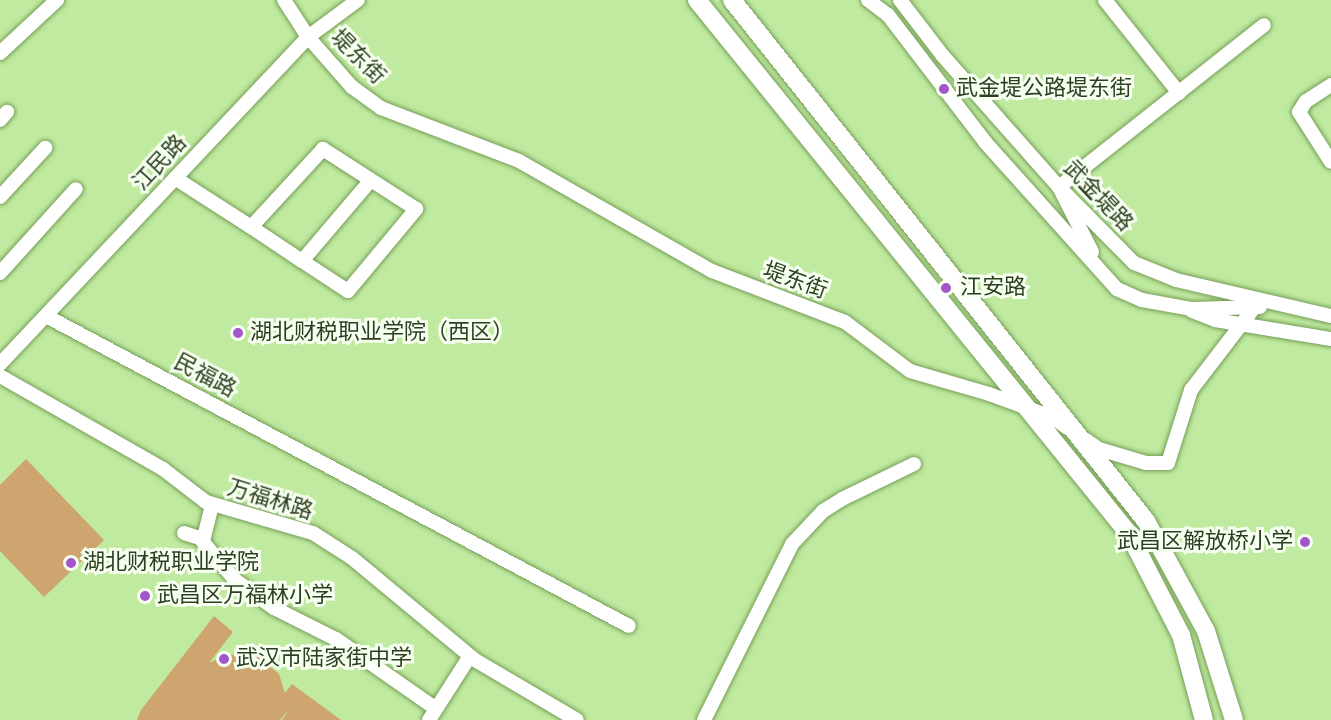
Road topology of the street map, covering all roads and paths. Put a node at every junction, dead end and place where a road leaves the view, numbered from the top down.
1 (57, 0) edge
2 (284, 0) edge
3 (358, 0) edge
4 (697, 0) edge
5 (732, 0) edge
6 (868, 0) edge
7 (878, 0) edge
8 (900, 0) edge
9 (1105, 0) edge
10 (910, 13) junction
11 (1264, 25) dead end
12 (308, 37) junction
13 (1, 49) edge
14 (1331, 86) edge
15 (1179, 93) junction
16 (45, 148) dead end
17 (1331, 162) edge
18 (176, 177) junction
19 (371, 180) junction
20 (1059, 187) junction
21 (76, 189) dead end
22 (0, 197) edge
23 (251, 227) junction
24 (302, 261) junction
25 (0, 273) edge
26 (1102, 273) junction
27 (1288, 306) junction
28 (1182, 307) junction
29 (1254, 308) junction
30 (46, 316) junction
31 (1331, 316) edge
32 (1241, 324) junction
33 (1331, 339) edge
34 (0, 364) edge
35 (0, 376) edge
36 (1027, 408) junction
37 (1077, 434) junction
38 (914, 464) dead end
39 (212, 505) junction
40 (184, 533) dead end
41 (203, 539) junction
42 (629, 626) dead end
43 (470, 656) junction
44 (432, 714) edge
45 (577, 720) edge
46 (704, 720) edge
47 (1204, 720) edge
48 (1234, 720) edge

1 - 13 street
2 - 12 street, 堤东街
3 - 12 street, 江民路
4 - 36 main road
5 - 37 main road
6 - 26 street
7 - 10 street
8 - 10 street, 武金堤路
9 - 15 street
10 - 20 street, 武金堤路
11 - 15 street
12 - 18 street, 江民路
12 - 36 street, 堤东街
14 - 17 street
15 - 20 street
16 - 22 street
18 - 23 street
18 - 30 street, 江民路
19 - 23 street
19 - 24 street
19 - 24 street
20 - 26 street
20 - 27 street, 武金堤路
21 - 25 street
23 - 24 street
26 - 28 street
27 - 29 street
27 - 31 street, 武金堤路
28 - 29 street
28 - 32 street
29 - 32 street, 堤东街
30 - 34 street, 江民路
30 - 42 street, 民福路
32 - 33 street
32 - 37 street, 堤东街
35 - 39 street, 万福林路
36 - 37 street, 堤东街
36 - 47 main road
37 - 48 main road
38 - 46 street
39 - 41 street
39 - 43 street, 万福林路
40 - 41 street
41 - 44 street
43 - 44 street
43 - 45 street, 万福林路

